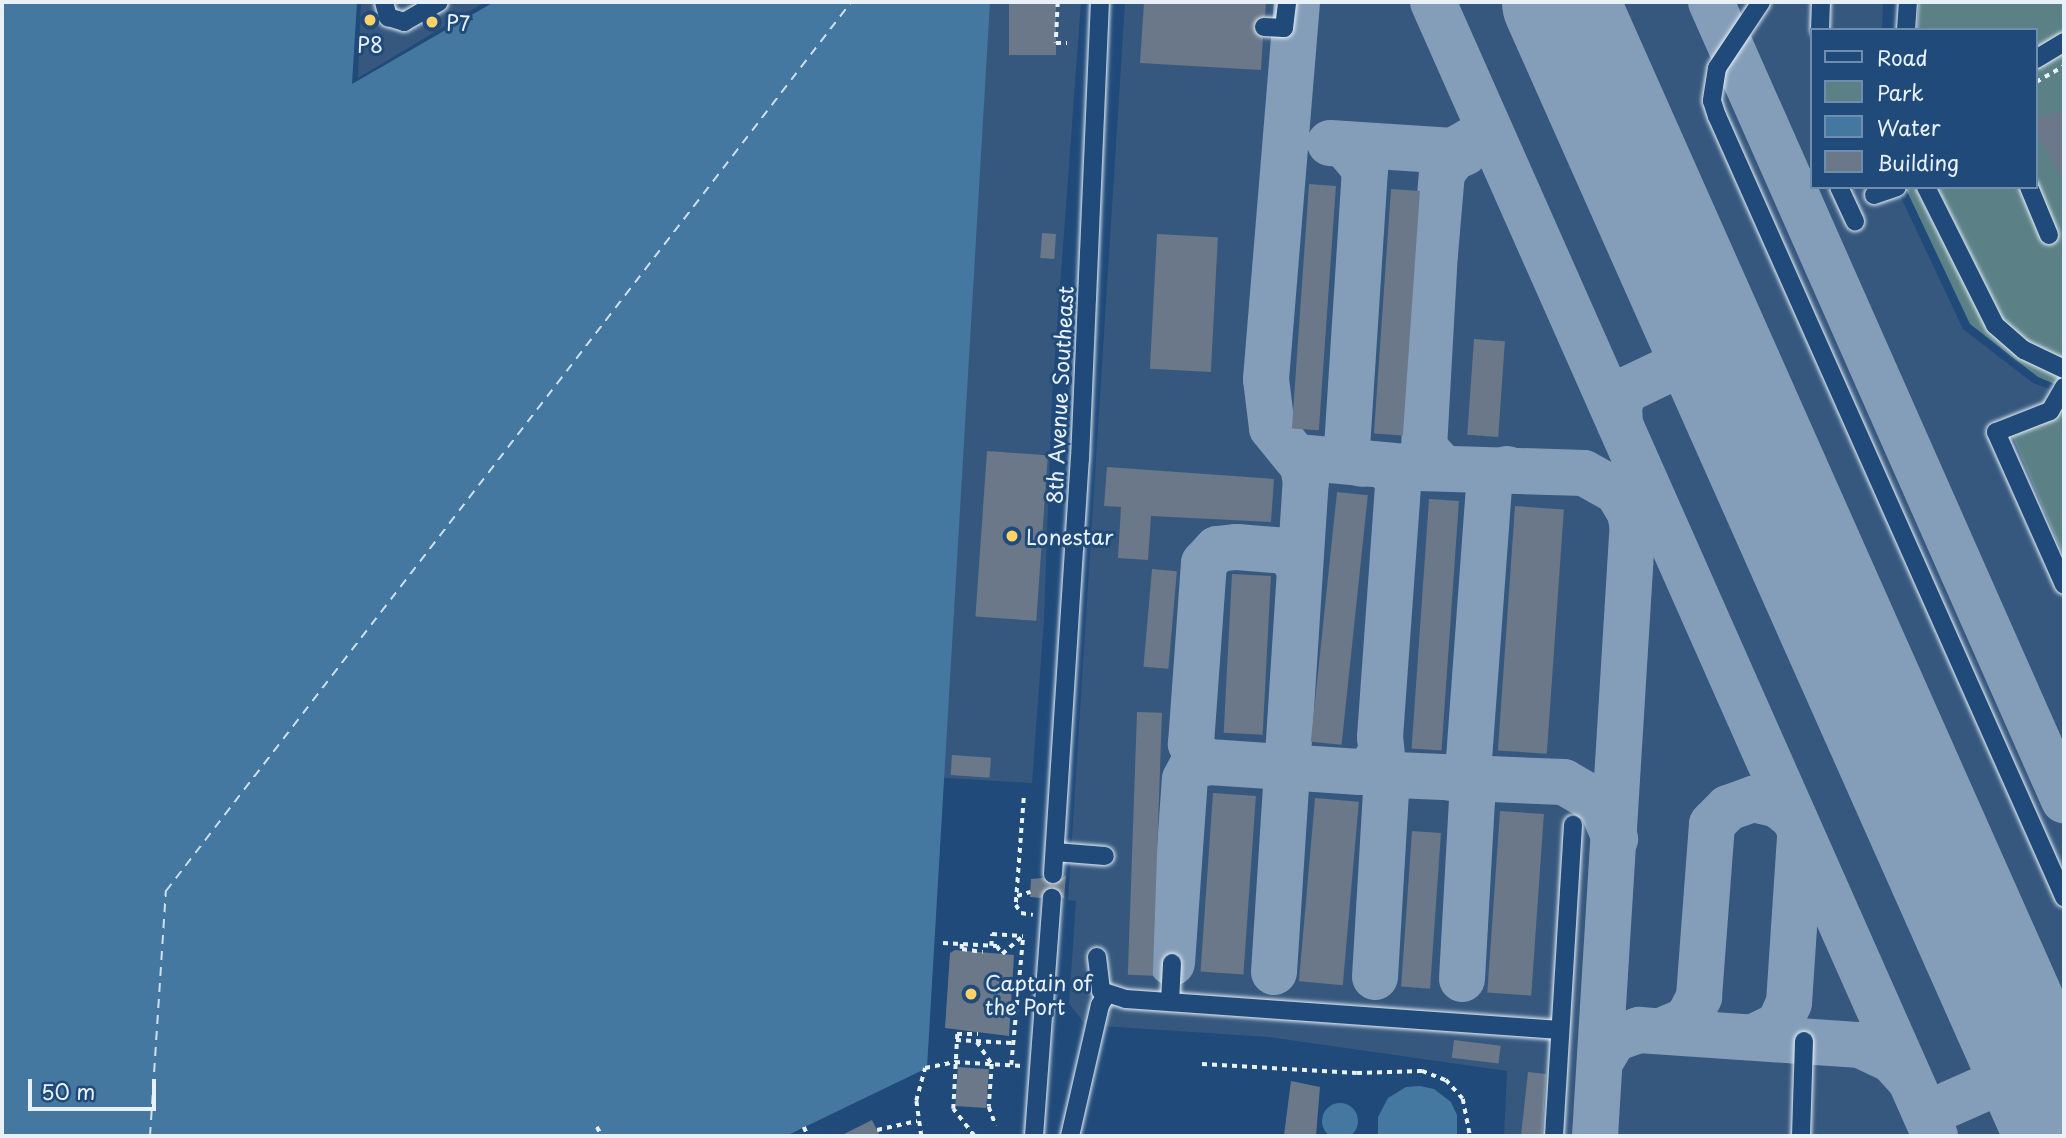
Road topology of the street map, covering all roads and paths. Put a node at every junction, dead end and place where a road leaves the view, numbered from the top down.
1 (384, 2) edge
2 (439, 2) edge
3 (1058, 2) edge
4 (1100, 2) edge
5 (1287, 2) edge
6 (1761, 2) edge
7 (1821, 2) edge
8 (1908, 2) edge
9 (1264, 27) dead end
10 (1820, 28) edge
11 (1906, 28) edge
12 (2064, 42) edge
13 (1067, 43) dead end
14 (2038, 58) edge
15 (2064, 66) edge
16 (2038, 81) edge
17 (1840, 189) edge
18 (1891, 189) edge
19 (1927, 189) edge
20 (2030, 189) edge
21 (1874, 195) dead end
22 (1855, 221) dead end
23 (2049, 235) dead end
24 (2064, 369) edge
25 (2064, 387) edge
26 (2064, 585) edge
27 (1024, 798) dead end
28 (1573, 825) dead end
29 (1055, 852) junction
30 (1105, 856) dead end
31 (1053, 874) dead end
32 (1030, 892) dead end
33 (1017, 896) junction
34 (2064, 897) edge
35 (1045, 904) joint
36 (1023, 936) junction
37 (943, 943) dead end
38 (962, 944) junction
39 (991, 946) junction
40 (983, 952) dead end
41 (1097, 957) dead end
42 (1172, 963) dead end
43 (1012, 981) dead end
44 (1020, 982) junction
45 (1107, 994) junction
46 (1170, 1002) junction
47 (1011, 1009) dead end
48 (1018, 1009) junction
49 (1560, 1030) junction
50 (978, 1034) dead end
51 (997, 1035) dead end
52 (956, 1040) junction
53 (997, 1041) junction
54 (1804, 1041) dead end
55 (977, 1042) junction
56 (1012, 1043) junction
57 (955, 1062) junction
58 (992, 1064) junction
59 (1202, 1064) dead end
60 (1011, 1065) junction
61 (1039, 1067) junction
62 (917, 1121) junction
63 (996, 1126) dead end
64 (597, 1127) dead end
65 (804, 1127) dead end
66 (877, 1130) dead end
67 (602, 1136) edge
68 (808, 1136) edge
69 (921, 1136) edge
70 (974, 1136) edge
71 (1034, 1136) edge
72 (1070, 1136) edge
73 (1469, 1136) edge
74 (1554, 1136) edge
75 (1801, 1136) edge

1 - 2 street
3 - 13 path
4 - 29 street, 8th Avenue Southeast
5 - 9 street
6 - 34 street
7 - 10 street
8 - 11 street
12 - 14 street
15 - 16 path
17 - 22 street
18 - 21 street
19 - 24 street
20 - 23 street
25 - 26 street
27 - 33 path
28 - 49 street
29 - 30 street
29 - 31 street, 8th Avenue Southeast
32 - 33 path
33 - 35 path
35 - 61 street
36 - 39 path
36 - 39 path
36 - 44 path
37 - 38 path
38 - 39 path
38 - 40 path
41 - 45 street
42 - 46 street
43 - 44 path
44 - 48 path
45 - 46 street
45 - 72 street
46 - 49 street
47 - 48 path
48 - 56 path
49 - 74 street
50 - 52 path
51 - 53 path
52 - 55 path
52 - 57 path
53 - 55 path
53 - 56 path
54 - 75 street
55 - 58 path
56 - 60 path
57 - 58 path
57 - 62 path
57 - 70 path
58 - 60 path
58 - 63 path
59 - 73 path
60 - 61 path
61 - 71 street
62 - 66 path
62 - 69 path
64 - 67 path
65 - 68 path

